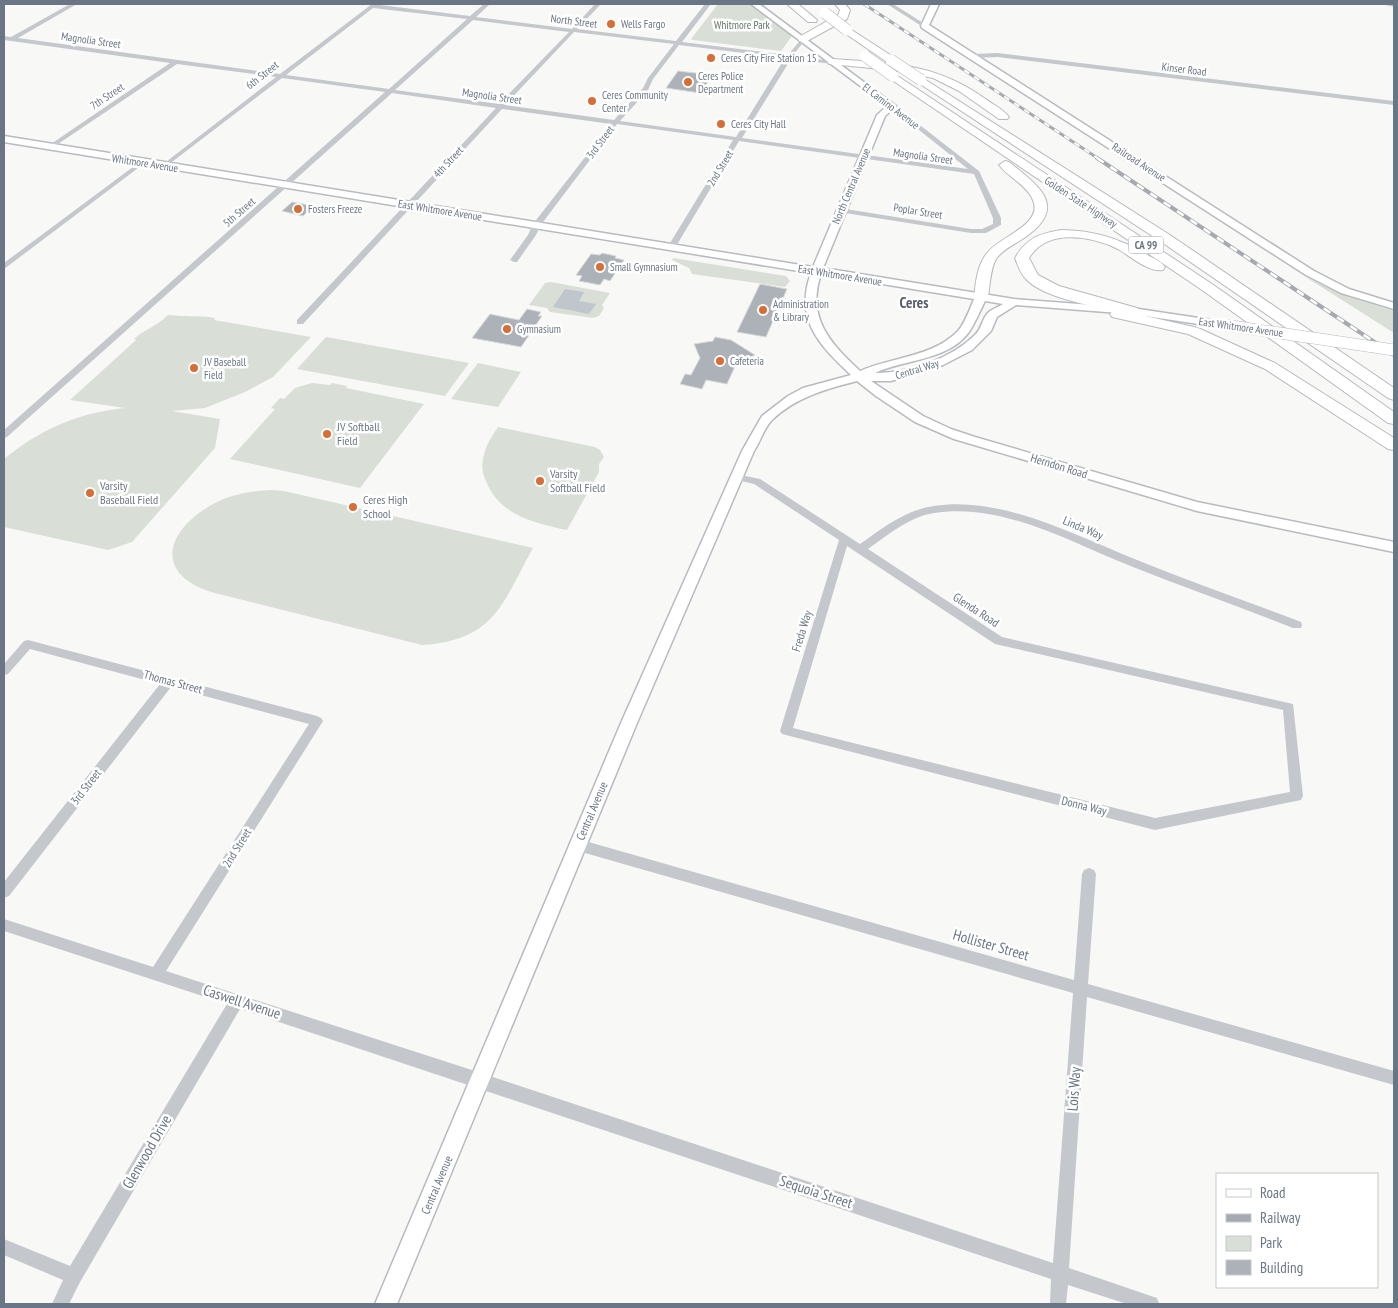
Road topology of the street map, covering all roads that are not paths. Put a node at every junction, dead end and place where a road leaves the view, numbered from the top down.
1 (74, 4) edge
2 (488, 4) edge
3 (598, 4) edge
4 (708, 4) edge
5 (755, 4) edge
6 (792, 4) edge
7 (840, 4) edge
8 (890, 4) edge
9 (935, 4) edge
10 (1384, 4) edge
11 (374, 5) edge
12 (1394, 5) edge
13 (822, 11) dead end
14 (472, 18) junction
15 (925, 26) junction
16 (572, 30) junction
17 (835, 36) dead end
18 (7, 39) edge
19 (803, 39) junction
20 (4, 43) edge
21 (677, 43) junction
22 (789, 56) junction
23 (972, 56) junction
24 (862, 58) junction
25 (175, 62) junction
26 (833, 62) junction
27 (845, 72) junction
28 (279, 76) junction
29 (389, 92) junction
30 (1394, 103) edge
31 (892, 106) junction
32 (499, 108) junction
33 (939, 109) junction
34 (614, 124) junction
35 (1015, 126) dead end
36 (4, 139) edge
37 (737, 141) junction
38 (1042, 144) dead end
39 (50, 147) junction
40 (862, 158) junction
41 (143, 162) junction
42 (164, 166) junction
43 (977, 172) junction
44 (287, 184) junction
45 (408, 204) junction
46 (839, 210) junction
47 (536, 226) junction
48 (992, 228) joint
49 (1165, 238) junction
50 (671, 248) junction
51 (514, 260) dead end
52 (4, 266) edge
53 (818, 271) junction
54 (981, 297) junction
55 (1014, 302) junction
56 (1394, 306) edge
57 (1083, 307) junction
58 (1240, 310) junction
59 (1132, 311) junction
60 (300, 322) dead end
61 (1394, 350) edge
62 (860, 376) junction
63 (1394, 395) edge
64 (1394, 419) edge
65 (4, 434) edge
66 (1394, 445) edge
67 (736, 478) junction
68 (844, 540) junction
69 (1394, 547) edge
70 (860, 550) junction
71 (1297, 625) dead end
72 (4, 671) edge
73 (169, 681) junction
74 (1290, 707) joint
75 (318, 721) joint
76 (786, 731) joint
77 (578, 845) junction
78 (1089, 874) dead end
79 (4, 892) edge
80 (4, 925) edge
81 (156, 974) junction
82 (1081, 987) junction
83 (236, 1001) junction
84 (1394, 1078) edge
85 (481, 1080) junction
86 (4, 1247) edge
87 (1061, 1273) junction
88 (74, 1276) junction
89 (60, 1304) edge
90 (386, 1304) edge
91 (1058, 1304) edge
92 (1152, 1304) edge

1 - 18 street
2 - 14 street, 5th Street
3 - 16 street, 4th Street
4 - 21 street, 3rd Street
5 - 19 street, El Camino Avenue
6 - 17 highway
7 - 19 highway
8 - 15 street, Railroad Avenue
9 - 15 street
10 - 12 street
11 - 14 street, North Street
11 - 28 street, 6th Street
13 - 49 highway, Golden State Highway / CA 99, bridge
14 - 16 street, North Street
14 - 29 street, 5th Street
15 - 23 street, Railroad Avenue
16 - 21 street, North Street
16 - 32 street, 4th Street
18 - 20 street
18 - 25 street, Magnolia Street
19 - 22 street, 2nd Street
19 - 26 street, El Camino Avenue
21 - 22 street, North Street
21 - 34 street, 3rd Street
22 - 26 street, North Street
22 - 37 street, 2nd Street
23 - 30 street, Kinser Road
23 - 56 street, Railroad Avenue
24 - 26 highway
24 - 27 highway
24 - 33 highway, Golden State Highway / CA 99, bridge
24 - 35 highway
25 - 28 street, Magnolia Street
25 - 39 street, 7th Street
26 - 27 street, El Camino Avenue
27 - 31 street, El Camino Avenue
28 - 29 street, Magnolia Street
28 - 42 street, 6th Street
29 - 32 street, Magnolia Street
29 - 44 street, 5th Street
31 - 40 street, North Central Avenue
31 - 43 street, El Camino Avenue
32 - 34 street, Magnolia Street
32 - 45 street, 4th Street
33 - 54 highway
33 - 58 highway, Golden State Highway / CA 99
34 - 37 street, Magnolia Street
34 - 47 street, 3rd Street
36 - 39 street, Whitmore Avenue
37 - 40 street, Magnolia Street
37 - 50 street, 2nd Street
38 - 49 highway
39 - 41 street, Whitmore Avenue
40 - 43 street, Magnolia Street
40 - 46 street, North Central Avenue
41 - 42 street, Whitmore Avenue
41 - 52 street
42 - 44 street, Whitmore Avenue
43 - 48 street, El Camino Avenue
44 - 45 street, East Whitmore Avenue
44 - 65 street, 5th Street
45 - 47 street, East Whitmore Avenue
45 - 60 street, 4th Street
46 - 48 street, Poplar Street
46 - 53 street, North Central Avenue
47 - 50 street, East Whitmore Avenue
47 - 51 street, 3rd Street
49 - 63 highway, Golden State Highway / CA 99
50 - 53 street, East Whitmore Avenue
53 - 54 street, East Whitmore Avenue
53 - 62 street, Herndon Road
54 - 55 street, East Whitmore Avenue
54 - 62 street, Central Way
55 - 57 street, East Whitmore Avenue
55 - 62 street, Central Way
57 - 59 street, East Whitmore Avenue
57 - 66 highway
58 - 59 highway
58 - 64 highway, Golden State Highway / CA 99
59 - 61 street, East Whitmore Avenue, bridge
62 - 67 street, Central Avenue
62 - 69 street, Herndon Road
67 - 68 street, Glenda Road
67 - 77 street, Central Avenue
68 - 70 street, Glenda Road
68 - 76 street, Freda Way
70 - 71 street, Linda Way
70 - 74 street, Glenda Road
72 - 73 street, Thomas Street
73 - 75 street, Thomas Street
73 - 79 street, 3rd Street
74 - 76 street, Donna Way
75 - 81 street, 2nd Street
77 - 82 street, Hollister Street
77 - 85 street, Central Avenue
78 - 82 street, Lois Way
80 - 81 street, Caswell Avenue
81 - 83 street, Caswell Avenue
82 - 84 street, Hollister Street
82 - 87 street, Lois Way
83 - 85 street, Caswell Avenue
83 - 88 street, Glenwood Drive
85 - 87 street, Sequoia Street
85 - 90 street, Central Avenue
86 - 88 street
87 - 91 street, Lois Way
87 - 92 street, Sequoia Street
88 - 89 street, Glenwood Drive

